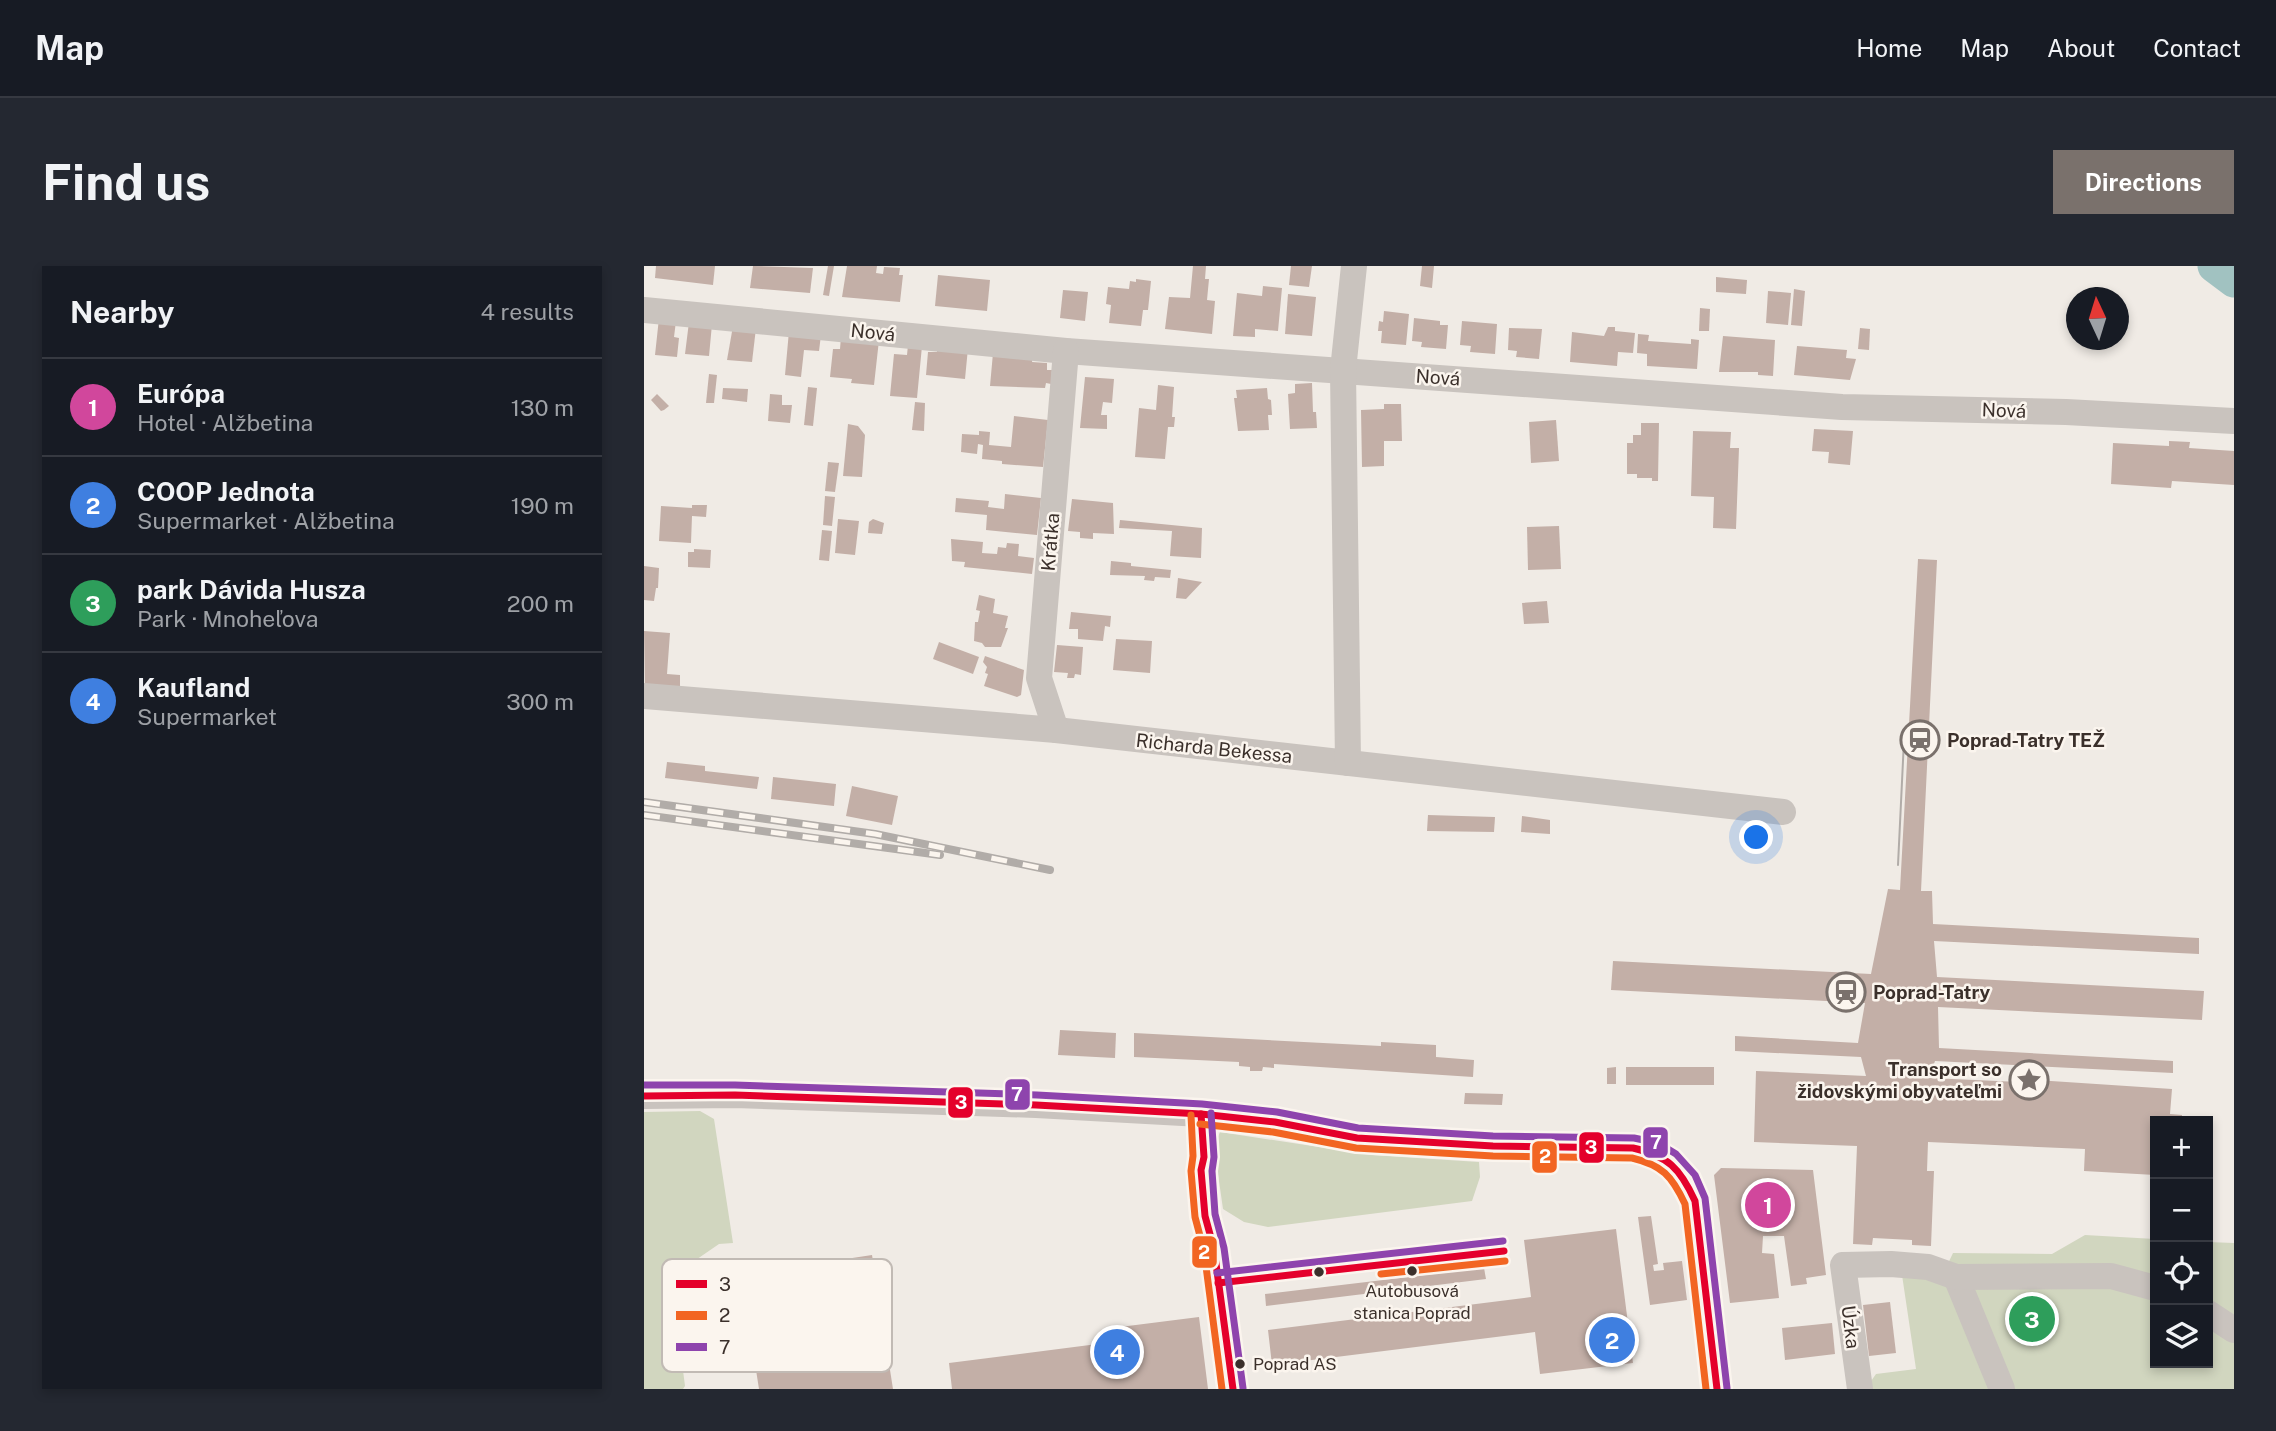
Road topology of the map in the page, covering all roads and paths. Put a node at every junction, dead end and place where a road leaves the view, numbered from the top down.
1 (1354, 266) edge
2 (644, 310) edge
3 (1066, 351) junction
4 (1343, 370) junction
5 (2234, 421) edge
6 (644, 696) edge
7 (1056, 730) junction
8 (1348, 763) junction
9 (1783, 812) dead end
10 (644, 1096) edge
11 (1956, 1277) junction
12 (2150, 1287) edge
13 (2213, 1316) edge
14 (2234, 1330) edge
15 (1717, 1389) edge
16 (1860, 1389) edge
17 (2002, 1389) edge

1 - 4 street
2 - 3 street, Nová
3 - 4 street, Nová
3 - 7 street, Krátka
4 - 5 street, Nová
4 - 8 street
6 - 7 street, Richarda Bekessa
7 - 8 street, Richarda Bekessa
8 - 9 street, Richarda Bekessa
10 - 15 street
11 - 12 street
11 - 16 street, Úzka
11 - 17 street
13 - 14 street

